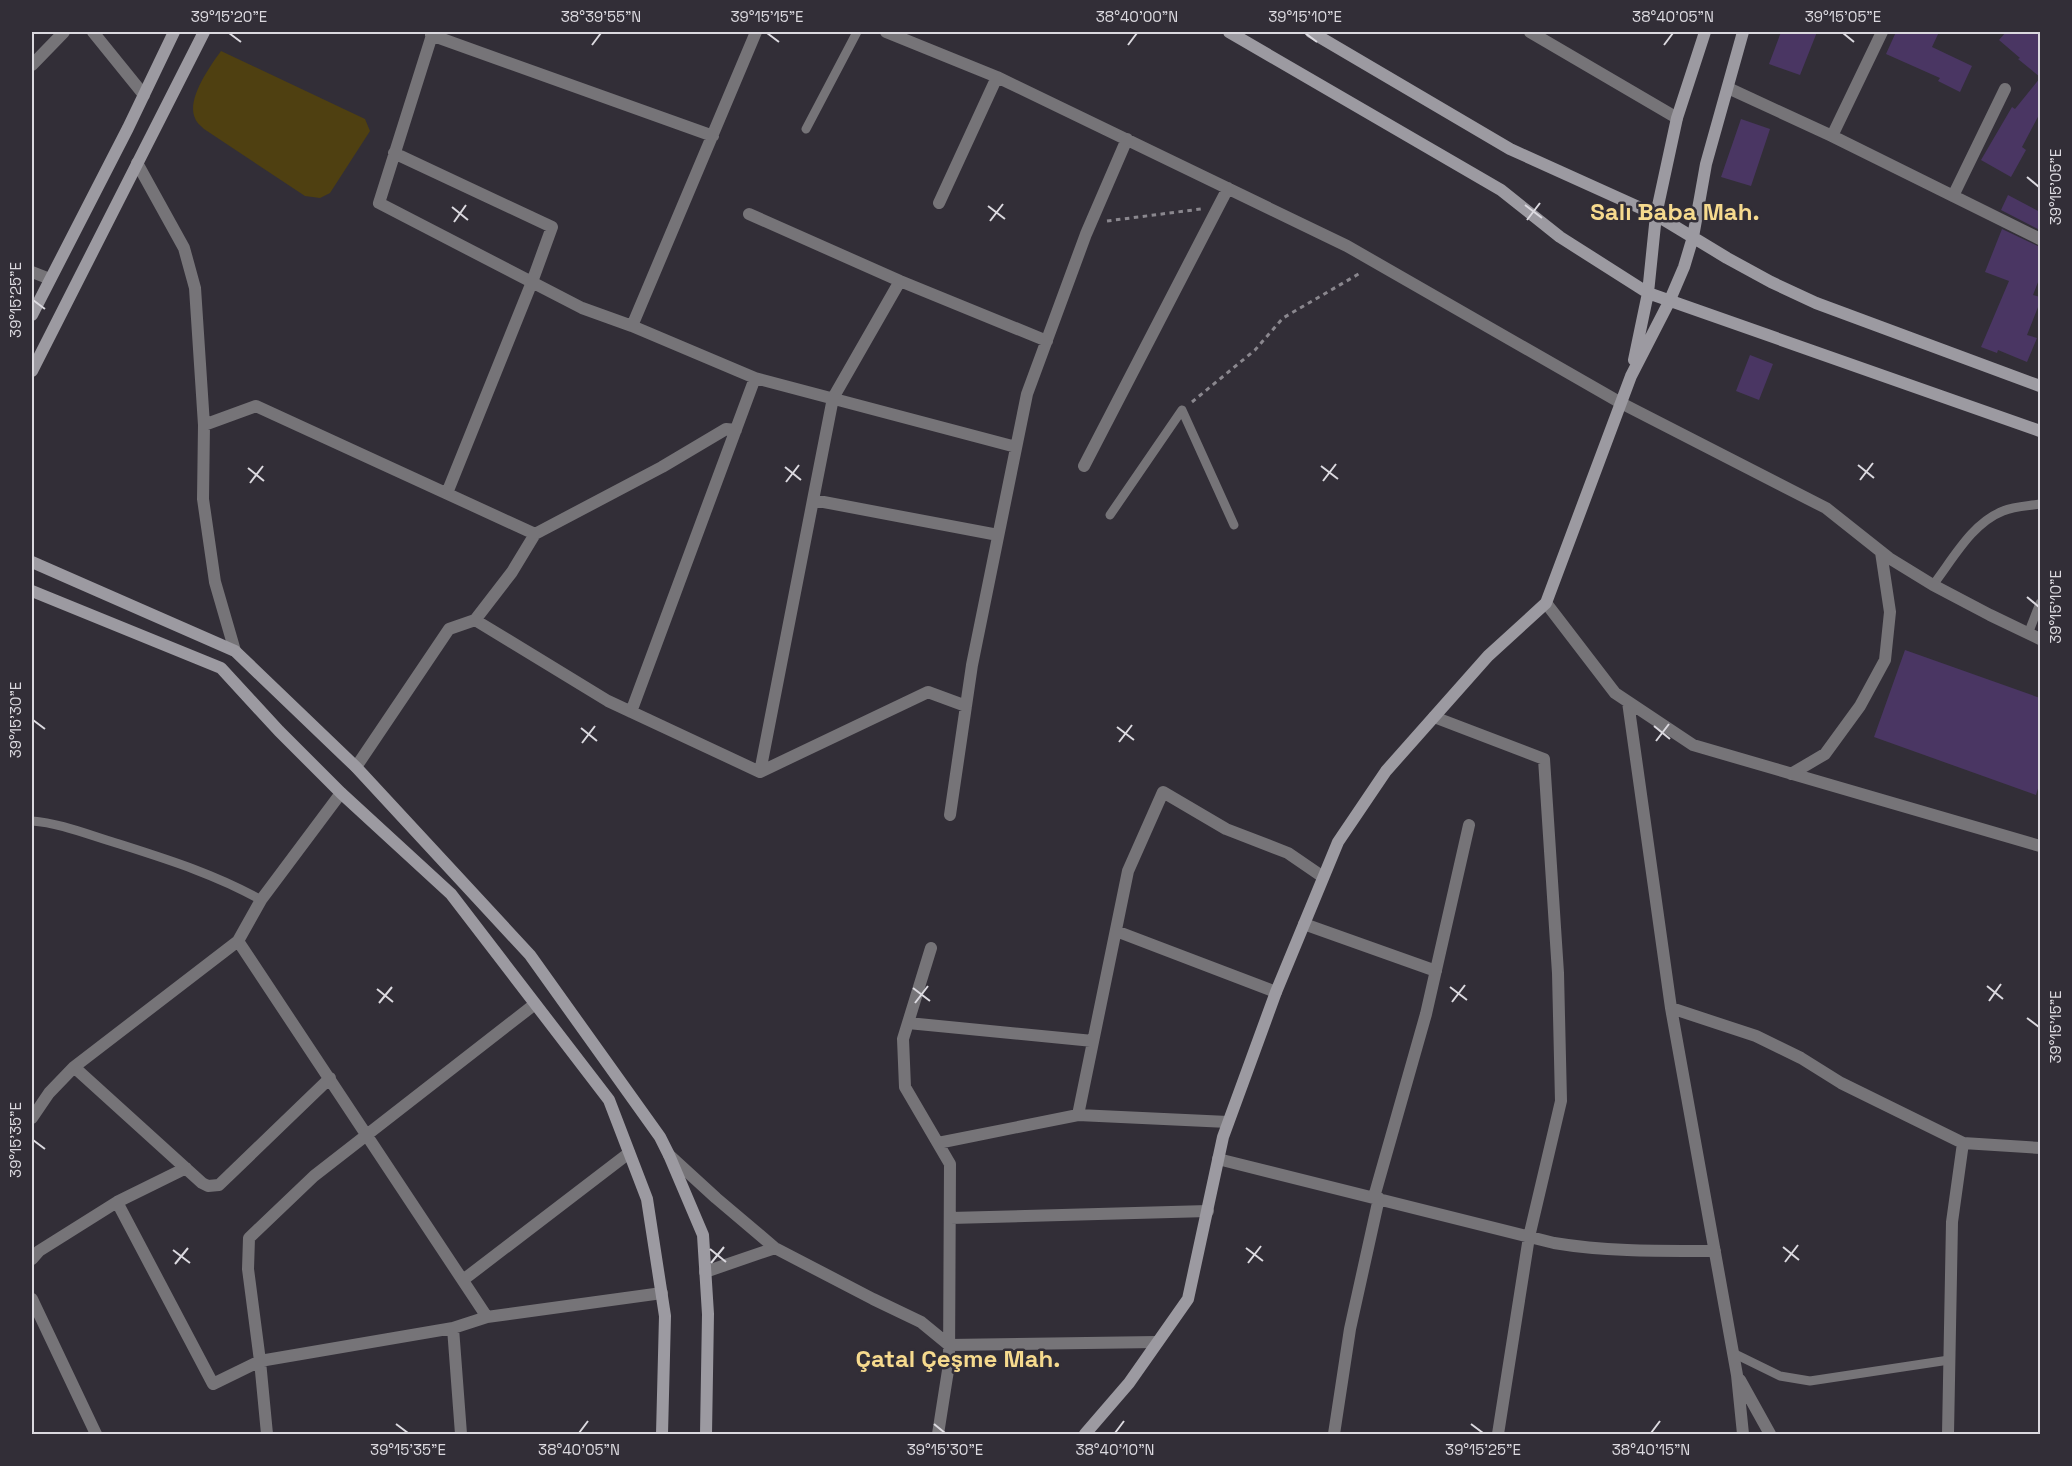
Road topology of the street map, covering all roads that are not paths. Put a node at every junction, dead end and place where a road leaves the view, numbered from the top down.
1 (64, 32) edge
2 (93, 32) edge
3 (174, 32) edge
4 (204, 32) edge
5 (756, 32) edge
6 (857, 32) edge
7 (886, 32) edge
8 (1229, 32) edge
9 (1311, 32) edge
10 (1530, 32) edge
11 (1705, 32) edge
12 (1743, 32) edge
13 (1882, 32) edge
14 (432, 33) edge
15 (32, 64) edge
16 (997, 77) junction
17 (1728, 88) junction
18 (2005, 89) dead end
19 (144, 95) junction
20 (1677, 118) junction
21 (807, 129) dead end
22 (713, 136) junction
23 (1832, 136) junction
24 (1126, 139) junction
25 (394, 153) junction
26 (137, 163) junction
27 (1228, 188) junction
28 (1953, 196) junction
29 (939, 203) dead end
30 (749, 214) dead end
31 (1656, 215) junction
32 (1693, 237) junction
33 (2040, 239) edge
34 (32, 272) edge
35 (50, 279) junction
36 (900, 281) junction
37 (532, 282) junction
38 (1648, 293) junction
39 (1669, 302) junction
40 (32, 315) edge
41 (632, 326) junction
42 (1047, 341) junction
43 (32, 371) edge
44 (1631, 376) junction
45 (755, 378) junction
46 (2040, 386) edge
47 (833, 398) junction
48 (1621, 403) junction
49 (204, 425) junction
50 (736, 429) junction
51 (2040, 431) edge
52 (1016, 447) junction
53 (1084, 466) dead end
54 (447, 493) junction
55 (813, 500) junction
56 (2040, 504) edge
57 (1110, 515) dead end
58 (1234, 525) dead end
59 (535, 534) junction
60 (998, 535) junction
61 (1881, 552) junction
62 (32, 562) edge
63 (1933, 585) junction
64 (32, 591) edge
65 (1546, 603) junction
66 (2040, 603) edge
67 (475, 620) junction
68 (2028, 634) junction
69 (2040, 639) edge
70 (235, 651) junction
71 (1628, 702) junction
72 (966, 706) junction
73 (631, 712) junction
74 (1434, 717) junction
75 (356, 767) junction
76 (760, 772) junction
77 (1791, 774) junction
78 (341, 793) junction
79 (950, 815) dead end
80 (32, 821) edge
81 (1469, 825) dead end
82 (2040, 846) edge
83 (1323, 878) junction
84 (261, 900) junction
85 (1304, 924) junction
86 (1116, 931) junction
87 (238, 941) junction
88 (931, 948) dead end
89 (1436, 971) junction
90 (1276, 992) junction
91 (535, 1004) junction
92 (1671, 1008) junction
93 (908, 1023) junction
94 (1093, 1041) junction
95 (74, 1067) junction
96 (330, 1078) junction
97 (1078, 1115) junction
98 (32, 1117) edge
99 (1228, 1122) junction
100 (367, 1135) junction
101 (938, 1143) junction
102 (1963, 1143) junction
103 (2040, 1148) edge
104 (629, 1153) junction
105 (669, 1155) junction
106 (1218, 1159) junction
107 (186, 1168) junction
108 (1376, 1197) junction
109 (117, 1202) junction
110 (1208, 1211) junction
111 (950, 1218) junction
112 (1529, 1237) junction
113 (775, 1248) junction
114 (1715, 1251) junction
115 (32, 1259) edge
116 (705, 1272) junction
117 (463, 1280) junction
118 (662, 1293) junction
119 (32, 1299) edge
120 (487, 1317) junction
121 (453, 1328) junction
122 (1157, 1342) junction
123 (949, 1345) junction
124 (1733, 1353) junction
125 (1949, 1360) junction
126 (260, 1361) junction
127 (1737, 1375) junction
128 (96, 1434) edge
129 (267, 1434) edge
130 (461, 1434) edge
131 (662, 1434) edge
132 (706, 1434) edge
133 (938, 1434) edge
134 (1085, 1434) edge
135 (1335, 1434) edge
136 (1498, 1434) edge
137 (1743, 1434) edge
138 (1770, 1434) edge
139 (1948, 1434) edge

1 - 15 street
2 - 19 street
3 - 19 street
4 - 26 street
5 - 22 street
6 - 21 lane
7 - 16 street
8 - 38 street
9 - 31 street
10 - 20 street
11 - 20 street
12 - 17 street
13 - 23 street
14 - 22 street
14 - 25 street
16 - 24 street
16 - 29 street
17 - 23 street
17 - 32 street
18 - 28 street
19 - 35 street
20 - 31 street
22 - 41 street
23 - 28 street
24 - 27 street
24 - 42 street
25 - 37 street
25 - 37 street
26 - 43 street
26 - 49 street
27 - 48 street
27 - 53 street
28 - 33 street
30 - 36 street
31 - 32 street
31 - 38 street
32 - 39 street
32 - 46 street
34 - 35 street
35 - 40 street
36 - 42 street
36 - 47 street
37 - 41 street
37 - 54 street
38 - 39 street
38 - 44 street
39 - 44 street
39 - 51 street
41 - 45 street
42 - 52 street
44 - 48 street
45 - 47 street
45 - 50 street
47 - 52 street
47 - 55 street
48 - 61 street
48 - 65 street
49 - 54 street
49 - 70 street
50 - 59 street
50 - 73 street
52 - 60 street
54 - 59 street
55 - 60 street
55 - 76 street
56 - 63 lane
57 - 58 lane
59 - 67 street
60 - 72 street
61 - 63 street
61 - 77 street
62 - 70 street
63 - 68 street
64 - 78 street
65 - 71 street
65 - 74 street
66 - 68 lane
67 - 73 street
67 - 75 street
68 - 69 street
70 - 75 street
71 - 77 street
71 - 92 street
72 - 76 street
72 - 79 street
73 - 76 street
74 - 83 street
74 - 112 street
75 - 105 street
77 - 82 street
78 - 84 street
78 - 91 street
80 - 84 lane
81 - 89 street
83 - 85 street
83 - 86 street
84 - 87 street
85 - 89 street
85 - 90 street
86 - 90 street
86 - 94 street
87 - 95 street
87 - 96 street
88 - 93 street
89 - 108 street
90 - 99 street
91 - 100 street
91 - 104 street
92 - 102 street
92 - 114 street
93 - 94 street
93 - 101 street
94 - 97 street
95 - 98 street
95 - 107 street
96 - 100 street
96 - 107 street
97 - 99 street
97 - 101 street
99 - 106 street
100 - 117 street
100 - 126 street
101 - 111 street
102 - 103 street
102 - 125 street
104 - 117 street
104 - 118 street
105 - 113 street
105 - 116 street
106 - 108 street
106 - 110 street
107 - 109 street
108 - 112 street
108 - 135 street
109 - 115 street
109 - 126 street
110 - 111 street
110 - 122 street
111 - 123 street
112 - 114 street
112 - 136 street
113 - 116 street
113 - 123 street
114 - 124 street
116 - 132 street
117 - 120 street
118 - 120 street
118 - 131 street
119 - 128 street
120 - 121 street
121 - 126 street
121 - 130 street
122 - 123 street
122 - 134 street
123 - 133 street
124 - 125 lane
124 - 127 street
125 - 139 street
126 - 129 street
127 - 137 street
127 - 138 street

